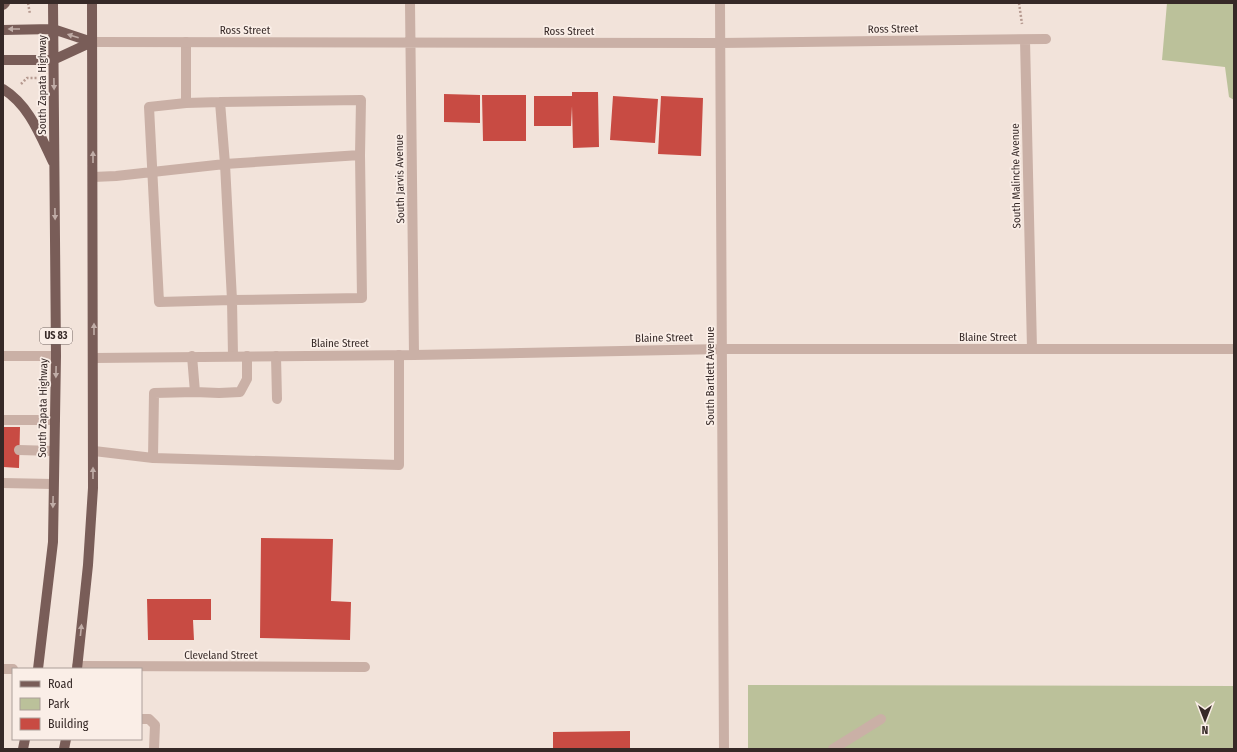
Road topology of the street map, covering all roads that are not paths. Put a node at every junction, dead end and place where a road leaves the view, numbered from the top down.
1 (53, 3) edge
2 (92, 3) edge
3 (410, 3) edge
4 (720, 3) edge
5 (53, 29) junction
6 (3, 30) edge
7 (1046, 39) dead end
8 (1025, 40) junction
9 (92, 42) junction
10 (186, 42) junction
11 (410, 43) junction
12 (720, 43) junction
13 (3, 60) edge
14 (54, 60) junction
15 (3, 89) edge
16 (220, 102) junction
17 (186, 103) junction
18 (360, 155) junction
19 (54, 164) junction
20 (225, 164) junction
21 (153, 172) junction
22 (93, 178) junction
23 (232, 300) junction
24 (722, 349) junction
25 (1032, 349) junction
26 (1234, 349) edge
27 (399, 355) junction
28 (414, 355) junction
29 (3, 356) edge
30 (56, 356) junction
31 (192, 356) junction
32 (233, 356) junction
33 (247, 356) junction
34 (276, 356) junction
35 (94, 358) junction
36 (195, 392) junction
37 (277, 399) dead end
38 (3, 420) edge
39 (55, 420) junction
40 (19, 450) dead end
41 (54, 451) junction
42 (94, 451) junction
43 (153, 458) junction
44 (3, 483) edge
45 (54, 484) junction
46 (77, 667) edge
47 (365, 667) dead end
48 (38, 668) edge
49 (142, 719) edge
50 (881, 719) dead end
51 (154, 749) edge
52 (724, 749) edge
53 (833, 749) edge

1 - 5 main road, South Zapata Highway / US 83
2 - 9 main road
3 - 11 street, South Jarvis Avenue
4 - 12 street, South Bartlett Avenue
5 -> 6 main road
9 -> 5 main road
5 - 14 main road, South Zapata Highway / US 83
7 - 8 street, Ross Street
8 - 12 street, Ross Street
8 - 25 street, South Malinche Avenue
9 - 10 street, Ross Street
9 - 14 main road
22 -> 9 main road
10 - 11 street, Ross Street
10 - 17 street
11 - 12 street, Ross Street
11 - 28 street, South Jarvis Avenue
12 - 24 street, South Bartlett Avenue
13 - 14 main road
14 -> 19 main road, South Zapata Highway / US 83
15 - 19 main road
16 - 17 street
16 - 18 street
16 - 20 street
17 - 21 street
18 - 20 street
18 - 23 street
19 -> 30 main road, South Zapata Highway / US 83
20 - 21 street
20 - 23 street
21 - 22 street
21 - 23 street
35 -> 22 main road
23 - 32 street
24 - 25 street, Blaine Street
24 - 28 street, Blaine Street
24 - 52 street, South Bartlett Avenue
25 - 26 street, Blaine Street
27 - 28 street, Blaine Street
27 - 34 street, Blaine Street
27 - 43 street
29 - 30 street
30 -> 39 main road, South Zapata Highway / US 83
31 - 32 street, Blaine Street
31 - 35 street, Blaine Street
31 - 36 street
32 - 33 street, Blaine Street
33 - 34 street, Blaine Street
33 - 36 street
34 - 37 street
35 - 42 main road
36 - 43 street
38 - 39 street
39 - 41 main road, South Zapata Highway / US 83
40 - 41 street
41 - 45 main road, South Zapata Highway / US 83
42 - 43 street
46 -> 42 main road
44 - 45 street
45 -> 48 main road, South Zapata Highway / US 83
46 - 47 street, Cleveland Street
49 - 51 street
50 - 53 street

